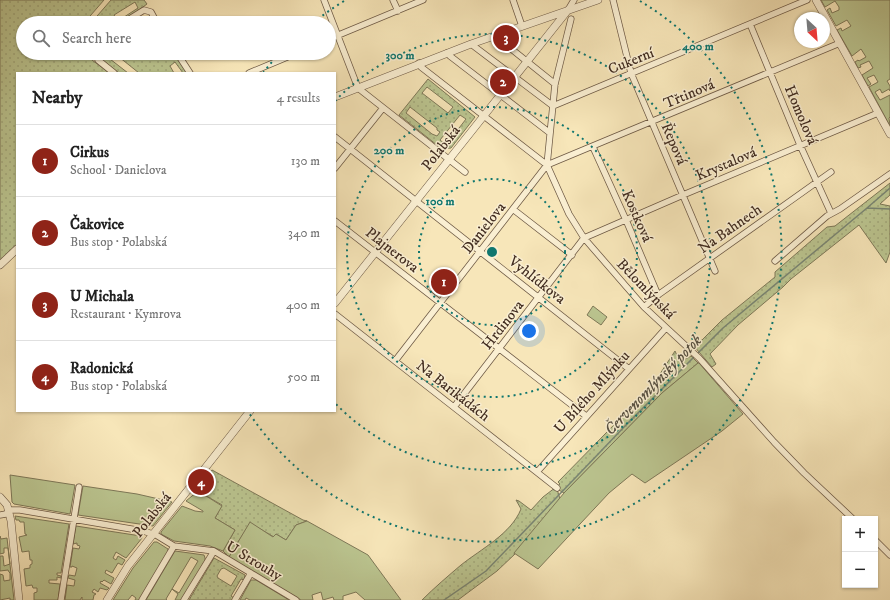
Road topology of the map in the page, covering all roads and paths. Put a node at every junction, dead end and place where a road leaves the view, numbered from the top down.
1 (324, 0) edge
2 (393, 0) edge
3 (423, 0) edge
4 (513, 0) edge
5 (574, 0) edge
6 (598, 0) edge
7 (613, 0) edge
8 (807, 0) edge
9 (816, 0) edge
10 (568, 10) junction
11 (398, 11) junction
12 (134, 16) edge
13 (153, 16) edge
14 (330, 16) edge
15 (572, 19) dead end
16 (750, 24) junction
17 (522, 26) junction
18 (336, 31) edge
19 (496, 35) junction
20 (338, 36) junction
21 (840, 43) junction
22 (471, 44) junction
23 (447, 52) junction
24 (98, 60) edge
25 (182, 60) edge
26 (280, 60) edge
27 (527, 61) junction
28 (419, 63) junction
29 (113, 72) edge
30 (189, 72) edge
31 (251, 72) edge
32 (770, 72) junction
33 (632, 74) junction
34 (514, 77) junction
35 (555, 84) junction
36 (358, 88) junction
37 (500, 95) junction
38 (336, 97) edge
39 (553, 106) junction
40 (382, 108) junction
41 (878, 113) junction
42 (484, 115) junction
43 (652, 123) junction
44 (550, 133) junction
45 (890, 134) edge
46 (336, 138) edge
47 (800, 145) junction
48 (593, 147) junction
49 (350, 149) junction
50 (449, 159) junction
51 (547, 166) junction
52 (336, 167) edge
53 (465, 172) dead end
54 (831, 172) dead end
55 (890, 174) edge
56 (818, 182) junction
57 (683, 195) junction
58 (416, 200) junction
59 (514, 210) junction
60 (831, 213) junction
61 (626, 220) junction
62 (336, 221) edge
63 (584, 238) junction
64 (16, 250) edge
65 (481, 251) junction
66 (376, 252) junction
67 (572, 255) junction
68 (709, 258) junction
69 (775, 261) dead end
70 (0, 265) edge
71 (715, 271) dead end
72 (658, 295) junction
73 (539, 297) junction
74 (336, 302) edge
75 (441, 303) junction
76 (644, 307) junction
77 (336, 315) edge
78 (666, 328) junction
79 (500, 349) junction
80 (395, 361) junction
81 (629, 369) junction
82 (454, 407) junction
83 (249, 412) edge
84 (586, 416) junction
85 (537, 472) junction
86 (79, 487) dead end
87 (557, 488) dead end
88 (0, 497) edge
89 (9, 510) junction
90 (0, 515) edge
91 (850, 516) edge
92 (73, 518) junction
93 (153, 534) junction
94 (878, 543) edge
95 (174, 546) junction
96 (214, 551) junction
97 (890, 555) edge
98 (251, 573) junction
99 (19, 600) edge
100 (61, 600) edge
101 (108, 600) edge
102 (142, 600) edge
103 (184, 600) edge
104 (235, 600) edge
105 (296, 600) edge

1 - 14 street
2 - 11 street
3 - 11 street
4 - 17 street
5 - 10 street
6 - 10 street
7 - 33 street, Řepová
8 - 16 street, Cukerní
9 - 21 street
10 - 17 street
10 - 27 street, Polabská
11 - 20 street
12 - 13 street
15 - 35 street, Bělomlýnská
16 - 32 street, Homolová
16 - 33 street, Cukerní
17 - 19 street
18 - 20 street
19 - 22 street
19 - 27 street
20 - 36 street
21 - 32 street, Třtinová
21 - 41 street
22 - 23 street
22 - 34 street
23 - 28 street
23 - 37 street
24 - 29 street
25 - 30 street
26 - 31 street
27 - 34 street, Polabská
27 - 35 street
28 - 36 street
28 - 42 street
32 - 43 street, Třtinová
32 - 47 street, Homolová
33 - 39 street, Cukerní
33 - 43 street, Řepová
34 - 37 street, Polabská
34 - 39 street
35 - 39 street, Bělomlýnská
36 - 38 street
36 - 40 street
37 - 42 street, Polabská
37 - 44 street
39 - 44 street, Bělomlýnská
40 - 49 street
40 - 50 street
41 - 45 street
41 - 47 street, Krystalová
42 - 50 street, Polabská
42 - 51 street
43 - 48 street, Třtinová
43 - 57 street, Řepová
44 - 51 street, Bělomlýnská
46 - 49 street, Vyhlídkova
47 - 56 street, Homolová
47 - 57 street, Krystalová
48 - 51 street, Třtinová
48 - 61 street, Kostková
49 - 52 street
49 - 58 street, Vyhlídkova
50 - 53 street
50 - 58 street, Polabská
51 - 59 street, Danielova
51 - 63 street, Bělomlýnská
54 - 56 street, Na Bahnech
55 - 60 street
56 - 60 street, Homolová
56 - 68 street, Na Bahnech
57 - 61 street, Krystalová
57 - 68 street, Řepová
58 - 65 street, Vyhlídkova
58 - 66 street, Polabská
59 - 65 street, Danielova
59 - 67 street
60 - 69 street
61 - 63 street, Krystalová
61 - 72 street, Kostková
62 - 66 street, Plajnerova
63 - 67 street, Hrdinova
63 - 76 street, Bělomlýnská
64 - 70 street
65 - 73 street, Vyhlídkova
65 - 75 street, Danielova
66 - 74 street, Polabská
66 - 75 street, Plajnerova
67 - 73 street, Hrdinova
68 - 71 street, Řepová
68 - 72 street, Na Bahnech
72 - 76 street, Na Bahnech
73 - 79 street, Hrdinova
73 - 81 street, Vyhlídkova
75 - 79 street, Plajnerova
75 - 80 street, Danielova
76 - 78 street, Bělomlýnská
77 - 80 street, Na Barikádách
78 - 81 street, U Bílého Mlýnku
78 - 91 street, Bělomlýnská
79 - 82 street, Hrdinova
79 - 84 street, Plajnerova
80 - 82 street, Na Barikádách
81 - 84 street, U Bílého Mlýnku
82 - 85 street, Na Barikádách
83 - 93 street, Polabská
84 - 85 street, U Bílého Mlýnku
85 - 87 street, Na Barikádách
86 - 92 street
88 - 89 street
89 - 90 street
89 - 92 street, U Strouhy
89 - 99 street
92 - 93 street, U Strouhy
92 - 100 street
93 - 95 street, U Strouhy
93 - 101 street, Polabská
94 - 97 street
95 - 96 street, U Strouhy
95 - 102 street
96 - 98 street, U Strouhy
96 - 103 street
98 - 104 street
98 - 105 street, U Strouhy

